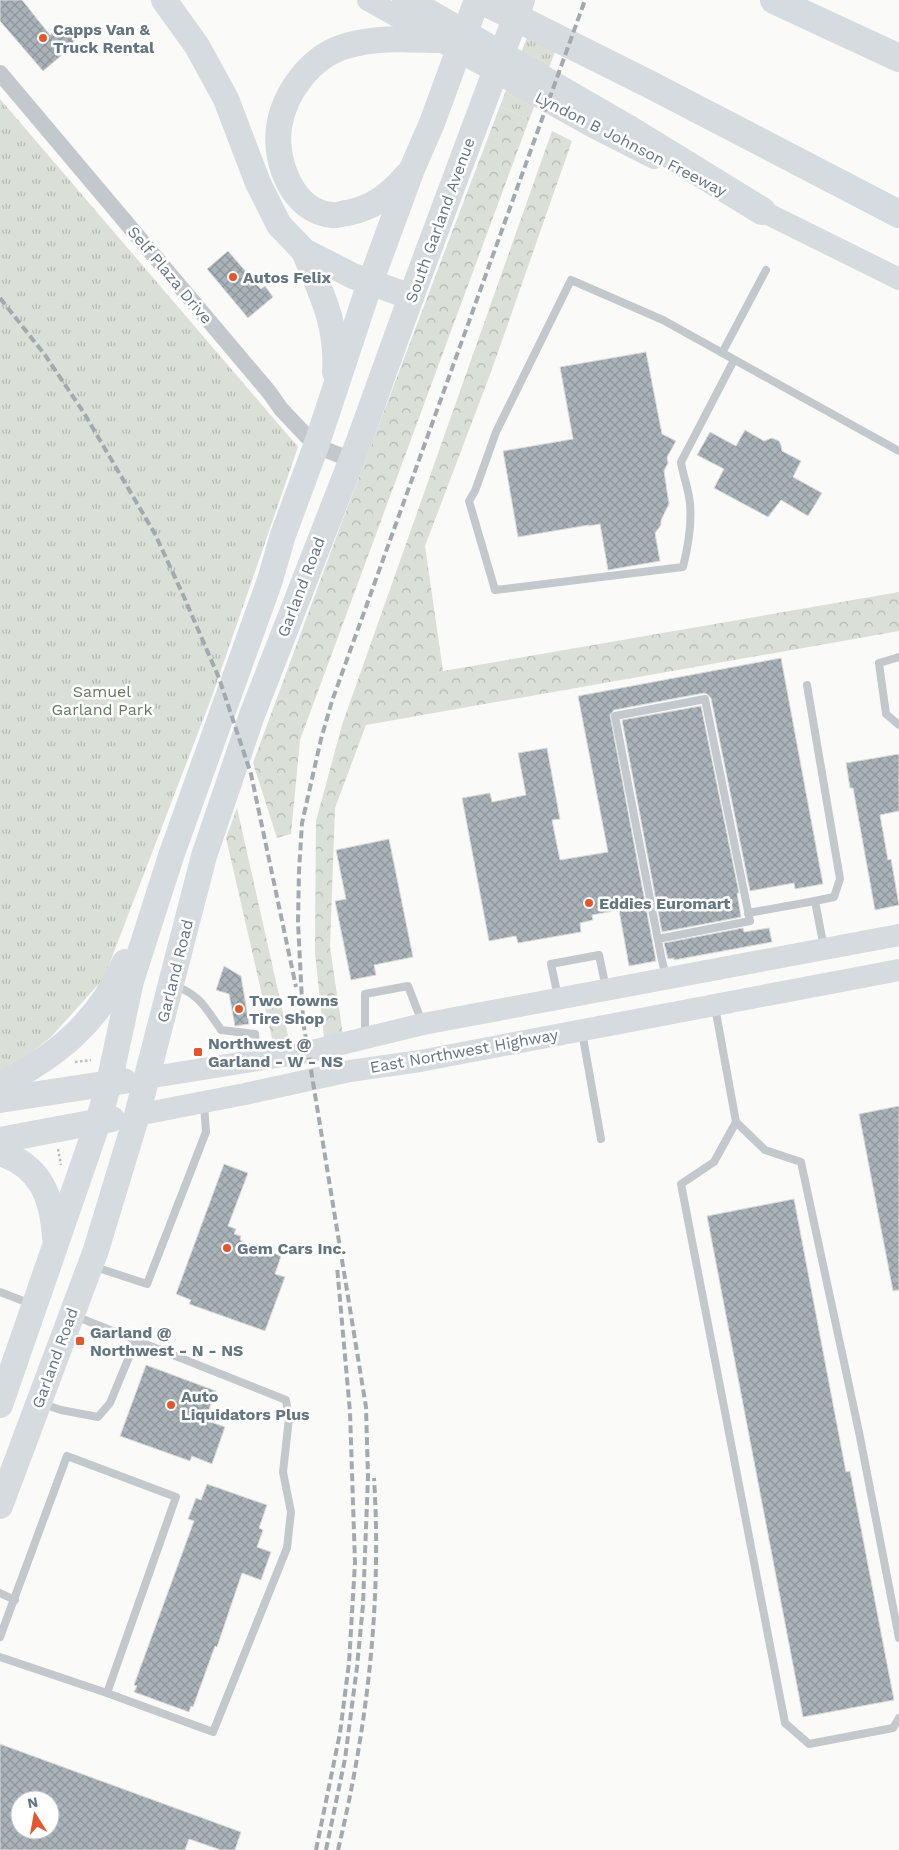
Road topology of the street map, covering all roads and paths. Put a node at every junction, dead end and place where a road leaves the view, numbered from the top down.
1 (164, 0) edge
2 (368, 0) edge
3 (406, 0) edge
4 (477, 0) edge
5 (481, 0) edge
6 (522, 0) edge
7 (774, 0) edge
8 (436, 40) junction
9 (899, 58) edge
10 (0, 73) edge
11 (412, 169) junction
12 (762, 211) junction
13 (899, 214) edge
14 (304, 251) junction
15 (766, 270) dead end
16 (899, 279) edge
17 (370, 282) junction
18 (411, 297) junction
19 (722, 352) junction
20 (734, 360) junction
21 (334, 394) junction
22 (316, 446) junction
23 (356, 450) junction
24 (899, 451) edge
25 (899, 657) edge
26 (807, 685) dead end
27 (899, 724) edge
28 (171, 856) junction
29 (815, 901) junction
30 (748, 913) junction
31 (899, 935) edge
32 (658, 939) junction
33 (824, 949) junction
34 (899, 970) edge
35 (666, 978) junction
36 (832, 983) junction
37 (172, 985) junction
38 (606, 990) junction
39 (558, 999) junction
40 (714, 1005) junction
41 (423, 1024) junction
42 (573, 1032) junction
43 (365, 1038) junction
44 (91, 1060) dead end
45 (259, 1061) junction
46 (72, 1062) dead end
47 (147, 1078) junction
48 (109, 1083) junction
49 (0, 1086) edge
50 (0, 1100) edge
51 (203, 1102) junction
52 (137, 1115) junction
53 (98, 1122) junction
54 (736, 1122) junction
55 (601, 1139) dead end
56 (0, 1140) edge
57 (59, 1145) dead end
58 (0, 1153) edge
59 (62, 1172) dead end
60 (56, 1244) junction
61 (90, 1266) junction
62 (0, 1292) edge
63 (35, 1306) junction
64 (71, 1314) junction
65 (136, 1340) junction
66 (38, 1402) junction
67 (0, 1404) edge
68 (0, 1506) edge
69 (0, 1593) edge
70 (14, 1600) junction
71 (0, 1637) edge
72 (899, 1638) edge
73 (0, 1657) edge
74 (107, 1692) junction
75 (899, 1718) edge

1 - 14 main road
2 - 8 main road, Lyndon B Johnson Freeway
3 - 12 highway
4 - 11 main road
5 - 13 highway
6 - 18 main road, South Garland Avenue
7 - 9 highway
8 - 11 main road
8 - 12 main road, Lyndon B Johnson Freeway
10 - 22 street, Self Plaza Drive
11 - 17 main road
12 - 16 main road, Lyndon B Johnson Freeway
14 - 17 main road
14 - 21 main road
15 - 19 lane
17 - 18 main road
17 - 21 main road
18 - 23 main road, South Garland Avenue
19 - 20 lane
19 - 20 lane
20 - 24 lane
21 - 22 main road, Garland Road
22 - 23 street, Self Plaza Drive
22 - 28 main road, Garland Road
23 - 37 main road, Garland Road
25 - 27 lane
26 - 29 lane
28 - 48 main road, Garland Road
28 - 49 main road
29 - 30 lane
29 - 33 lane
30 - 32 lane
30 - 32 lane
31 - 33 main road, East Northwest Highway
32 - 35 lane
33 - 35 main road, East Northwest Highway
33 - 36 main road
34 - 36 main road, East Northwest Highway
35 - 38 main road, East Northwest Highway
36 - 40 main road, East Northwest Highway
37 - 45 lane
37 - 47 main road, Garland Road
38 - 39 main road, East Northwest Highway
38 - 39 lane
39 - 41 main road, East Northwest Highway
39 - 42 main road
40 - 42 main road, East Northwest Highway
40 - 54 lane
41 - 43 main road, East Northwest Highway
41 - 43 lane
42 - 51 main road, East Northwest Highway
42 - 55 lane
43 - 45 main road, East Northwest Highway
44 - 46 path
45 - 47 main road, East Northwest Highway
47 - 48 main road, East Northwest Highway
47 - 52 main road, Garland Road
48 - 50 main road, East Northwest Highway
48 - 53 main road, Garland Road
51 - 52 main road, East Northwest Highway
51 - 61 lane
52 - 53 main road, East Northwest Highway
52 - 61 main road, Garland Road
53 - 56 main road, East Northwest Highway
53 - 60 main road, Garland Road
54 - 72 lane
54 - 75 lane
57 - 59 path
58 - 60 main road
60 - 63 main road, Garland Road
61 - 64 main road, Garland Road
62 - 63 lane
63 - 67 main road, Garland Road
64 - 65 lane
64 - 66 main road, Garland Road
65 - 66 lane
65 - 74 lane
66 - 68 main road, Garland Road
69 - 70 lane
70 - 71 lane
70 - 74 lane
73 - 74 lane

